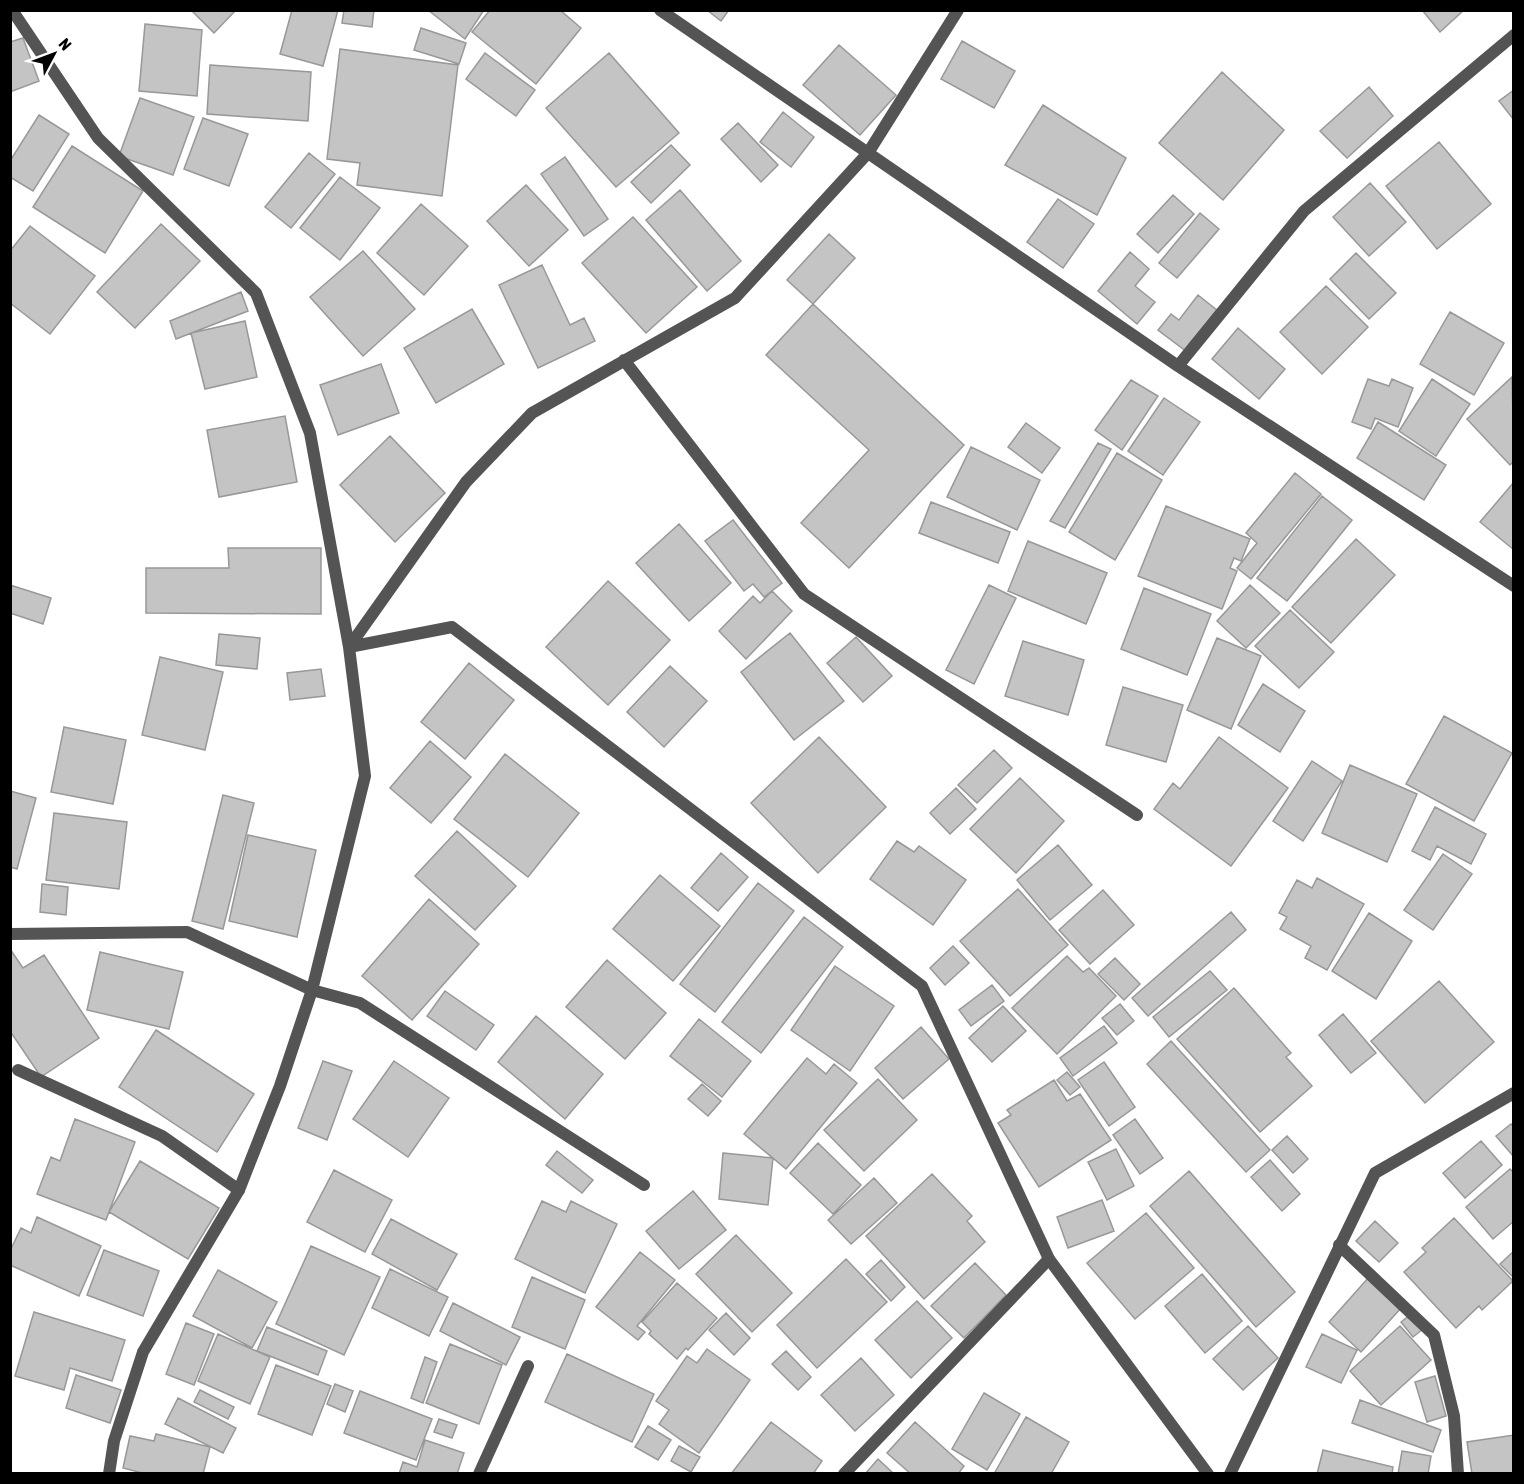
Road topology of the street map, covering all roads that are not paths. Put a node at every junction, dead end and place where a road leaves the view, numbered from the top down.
1 (12, 10) edge
2 (660, 10) edge
3 (958, 10) edge
4 (1514, 35) edge
5 (868, 153) junction
6 (624, 360) junction
7 (1178, 366) junction
8 (1514, 586) edge
9 (349, 647) junction
10 (1137, 815) dead end
11 (10, 934) edge
12 (312, 990) junction
13 (18, 1070) dead end
14 (1514, 1093) edge
15 (644, 1185) dead end
16 (239, 1190) junction
17 (1339, 1245) junction
18 (1049, 1259) junction
19 (528, 1366) dead end
20 (109, 1473) edge
21 (479, 1473) edge
22 (844, 1473) edge
23 (1208, 1473) edge
24 (1230, 1473) edge
25 (1458, 1473) edge

1 - 9 street
2 - 5 street
3 - 5 street
4 - 7 street
5 - 6 street
5 - 7 street
6 - 9 street
6 - 10 street
7 - 8 street
9 - 12 street
9 - 18 street
11 - 12 street
12 - 15 street
12 - 16 street
13 - 16 street
14 - 17 street
16 - 20 street
17 - 24 street
17 - 25 street
18 - 22 street
18 - 23 street
19 - 21 street

